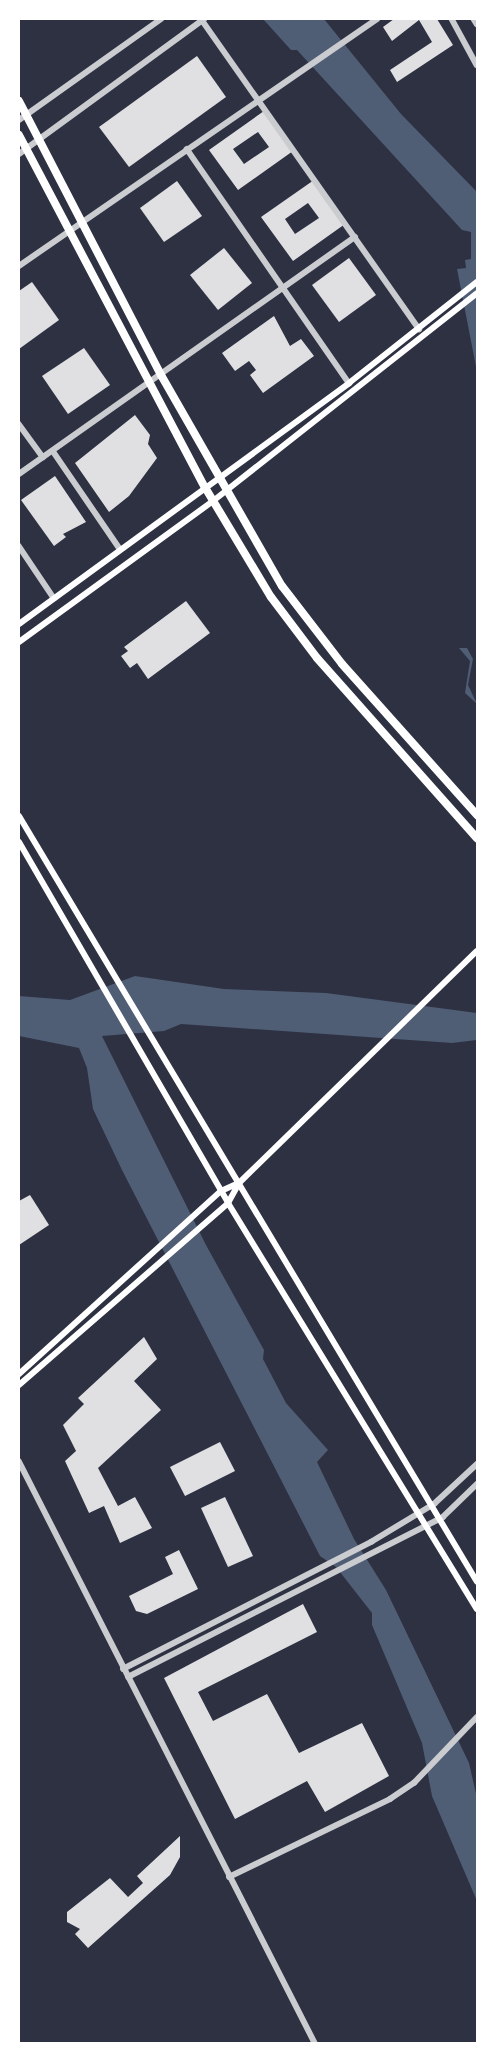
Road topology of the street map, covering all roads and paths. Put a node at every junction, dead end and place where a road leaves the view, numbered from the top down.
1 (161, 19) edge
2 (203, 19) edge
3 (376, 19) edge
4 (452, 19) edge
5 (474, 19) edge
6 (477, 24) edge
7 (477, 65) edge
8 (258, 101) junction
9 (19, 102) edge
10 (26, 115) junction
11 (19, 120) edge
12 (19, 135) edge
13 (38, 139) junction
14 (26, 148) junction
15 (188, 149) junction
16 (19, 154) edge
17 (81, 222) junction
18 (70, 230) junction
19 (355, 237) junction
20 (19, 266) edge
21 (477, 282) edge
22 (284, 288) junction
23 (477, 293) edge
24 (419, 328) junction
25 (161, 376) junction
26 (349, 383) junction
27 (149, 384) junction
28 (19, 424) edge
29 (53, 451) junction
30 (44, 457) junction
31 (19, 474) edge
32 (218, 480) junction
33 (206, 489) junction
34 (225, 491) junction
35 (213, 500) junction
36 (19, 546) edge
37 (120, 549) junction
38 (54, 598) junction
39 (19, 624) edge
40 (19, 642) edge
41 (477, 815) edge
42 (19, 816) edge
43 (477, 838) edge
44 (19, 842) edge
45 (477, 951) edge
46 (239, 1182) junction
47 (221, 1190) junction
48 (228, 1203) junction
49 (19, 1374) edge
50 (19, 1385) edge
51 (19, 1461) edge
52 (477, 1464) edge
53 (477, 1484) edge
54 (434, 1504) junction
55 (419, 1513) junction
56 (443, 1517) junction
57 (427, 1526) junction
58 (477, 1582) edge
59 (477, 1608) edge
60 (123, 1669) junction
61 (128, 1677) junction
62 (476, 1718) edge
63 (229, 1877) junction
64 (316, 2043) edge

1 - 10 street
2 - 8 street
2 - 13 street
3 - 8 street
4 - 7 street
5 - 6 street
8 - 15 street
8 - 19 street
9 - 10 main road
10 - 11 street
10 - 13 main road
12 - 14 main road
13 - 14 street
13 - 17 main road
14 - 16 street
14 - 18 main road
15 - 17 street
15 - 22 street
17 - 18 street
17 - 25 main road
18 - 20 street
18 - 27 main road
19 - 22 street
19 - 24 street
21 - 24 main road
22 - 25 street
22 - 26 street
23 - 34 main road
24 - 26 main road
25 - 27 street
25 - 32 main road
26 - 32 main road
27 - 29 street
27 - 33 main road
28 - 30 street
29 - 30 street
29 - 37 street
30 - 31 street
32 - 33 main road
32 - 34 main road
33 - 35 main road
33 - 37 main road
34 - 35 main road
34 - 41 main road
35 - 40 main road
35 - 43 main road
36 - 38 street
37 - 38 main road
38 - 39 main road
42 - 46 main road
44 - 47 main road
45 - 46 main road
46 - 47 main road
46 - 48 main road
46 - 54 main road
47 - 48 main road
47 - 49 main road
48 - 50 main road
48 - 55 main road
51 - 60 street
52 - 54 street
53 - 56 street
54 - 55 street
54 - 56 main road
55 - 57 main road
55 - 60 street
56 - 57 street
56 - 58 main road
57 - 59 main road
57 - 61 street
60 - 61 street
61 - 63 street
62 - 63 street
63 - 64 street

